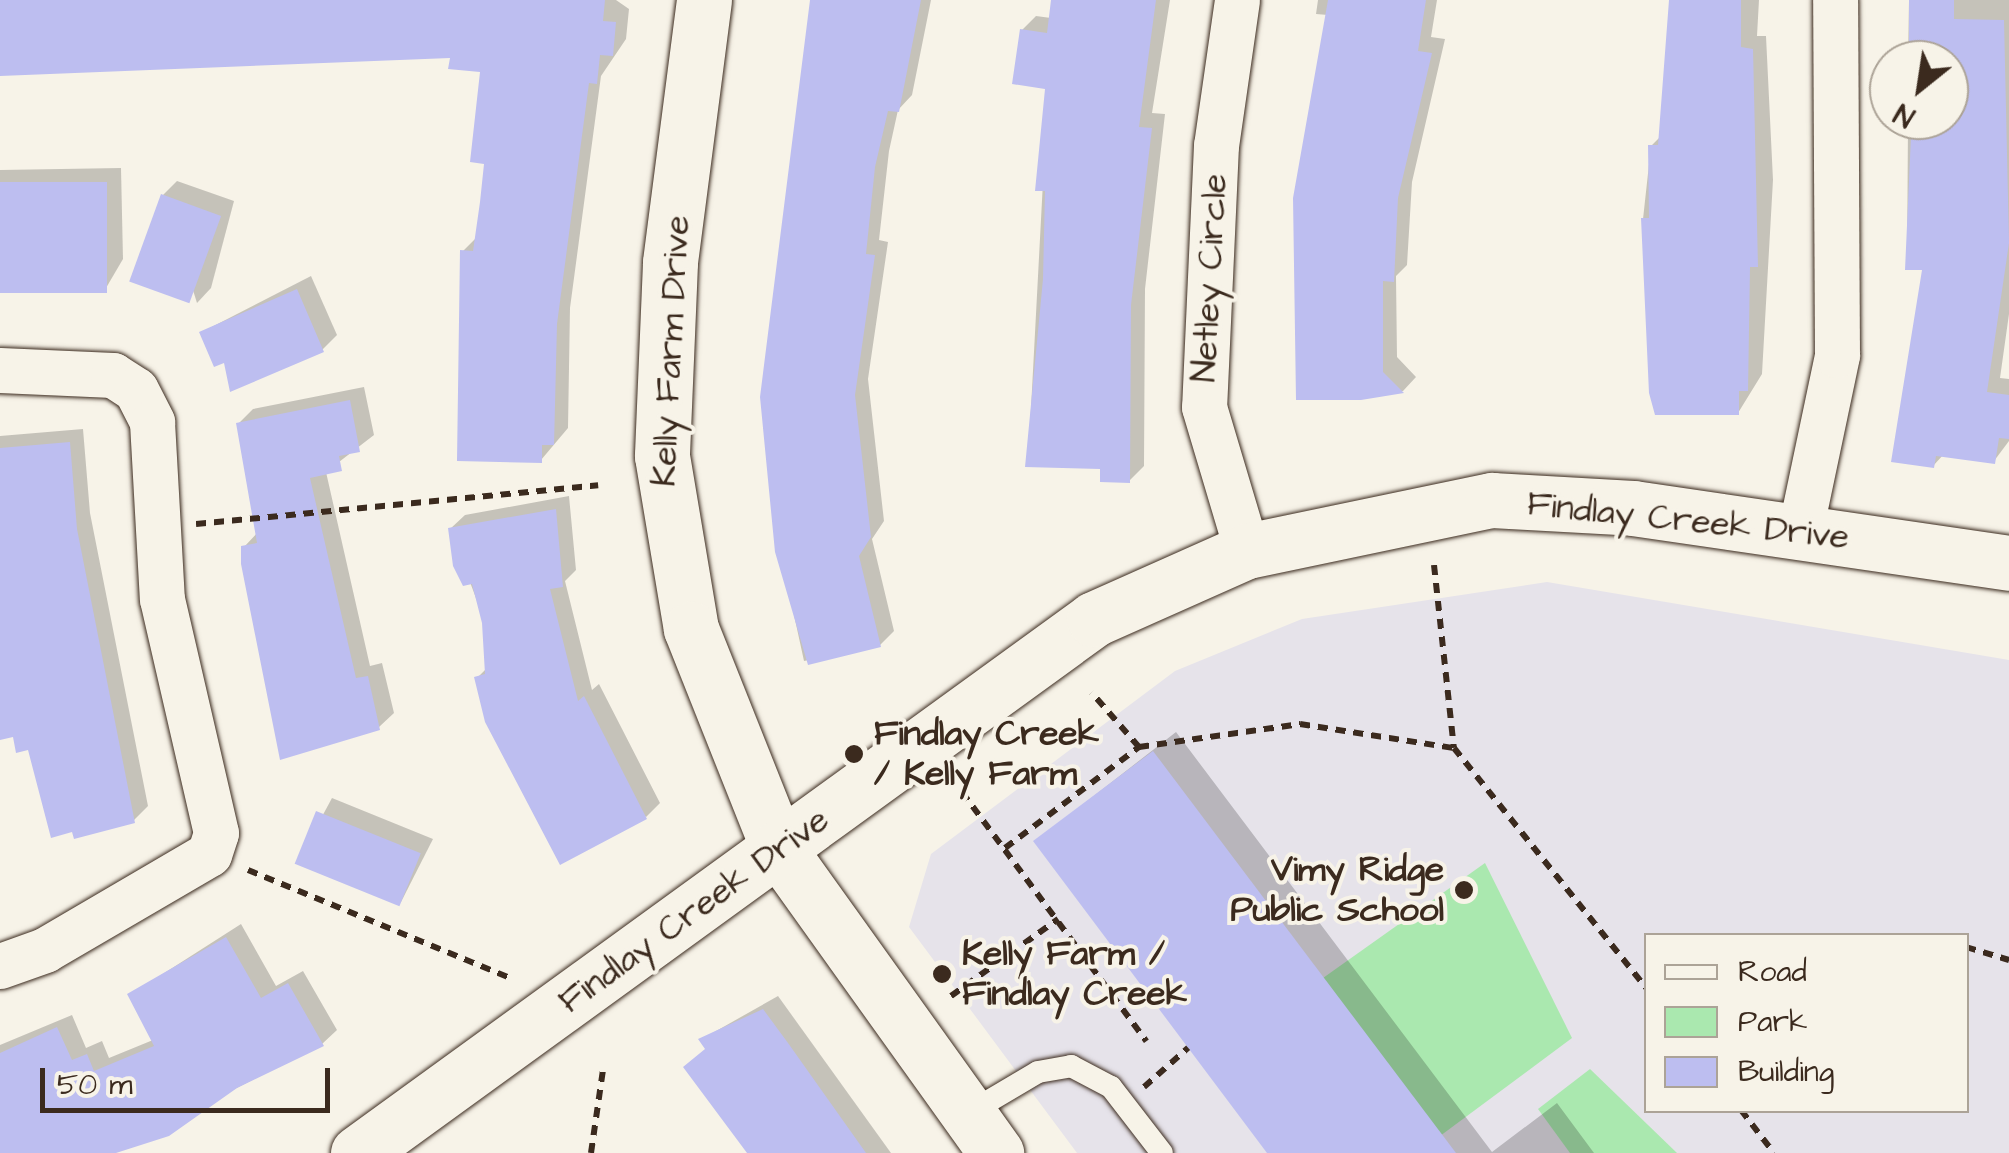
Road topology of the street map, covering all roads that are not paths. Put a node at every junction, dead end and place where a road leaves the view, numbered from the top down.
1 (704, 0) edge
2 (1237, 0) edge
3 (1835, 0) edge
4 (0, 370) edge
5 (1800, 531) junction
6 (1248, 551) junction
7 (2009, 563) edge
8 (778, 848) junction
9 (0, 966) edge
10 (981, 1133) edge
11 (358, 1153) edge
12 (1162, 1153) edge

1 - 8 street, Kelly Farm Drive
2 - 6 street, Netley Circle
3 - 5 street
4 - 9 street
5 - 6 street, Findlay Creek Drive
5 - 7 street, Findlay Creek Drive
6 - 8 street, Findlay Creek Drive
8 - 10 street, Kelly Farm Drive
8 - 11 street, Findlay Creek Drive
10 - 12 lane

